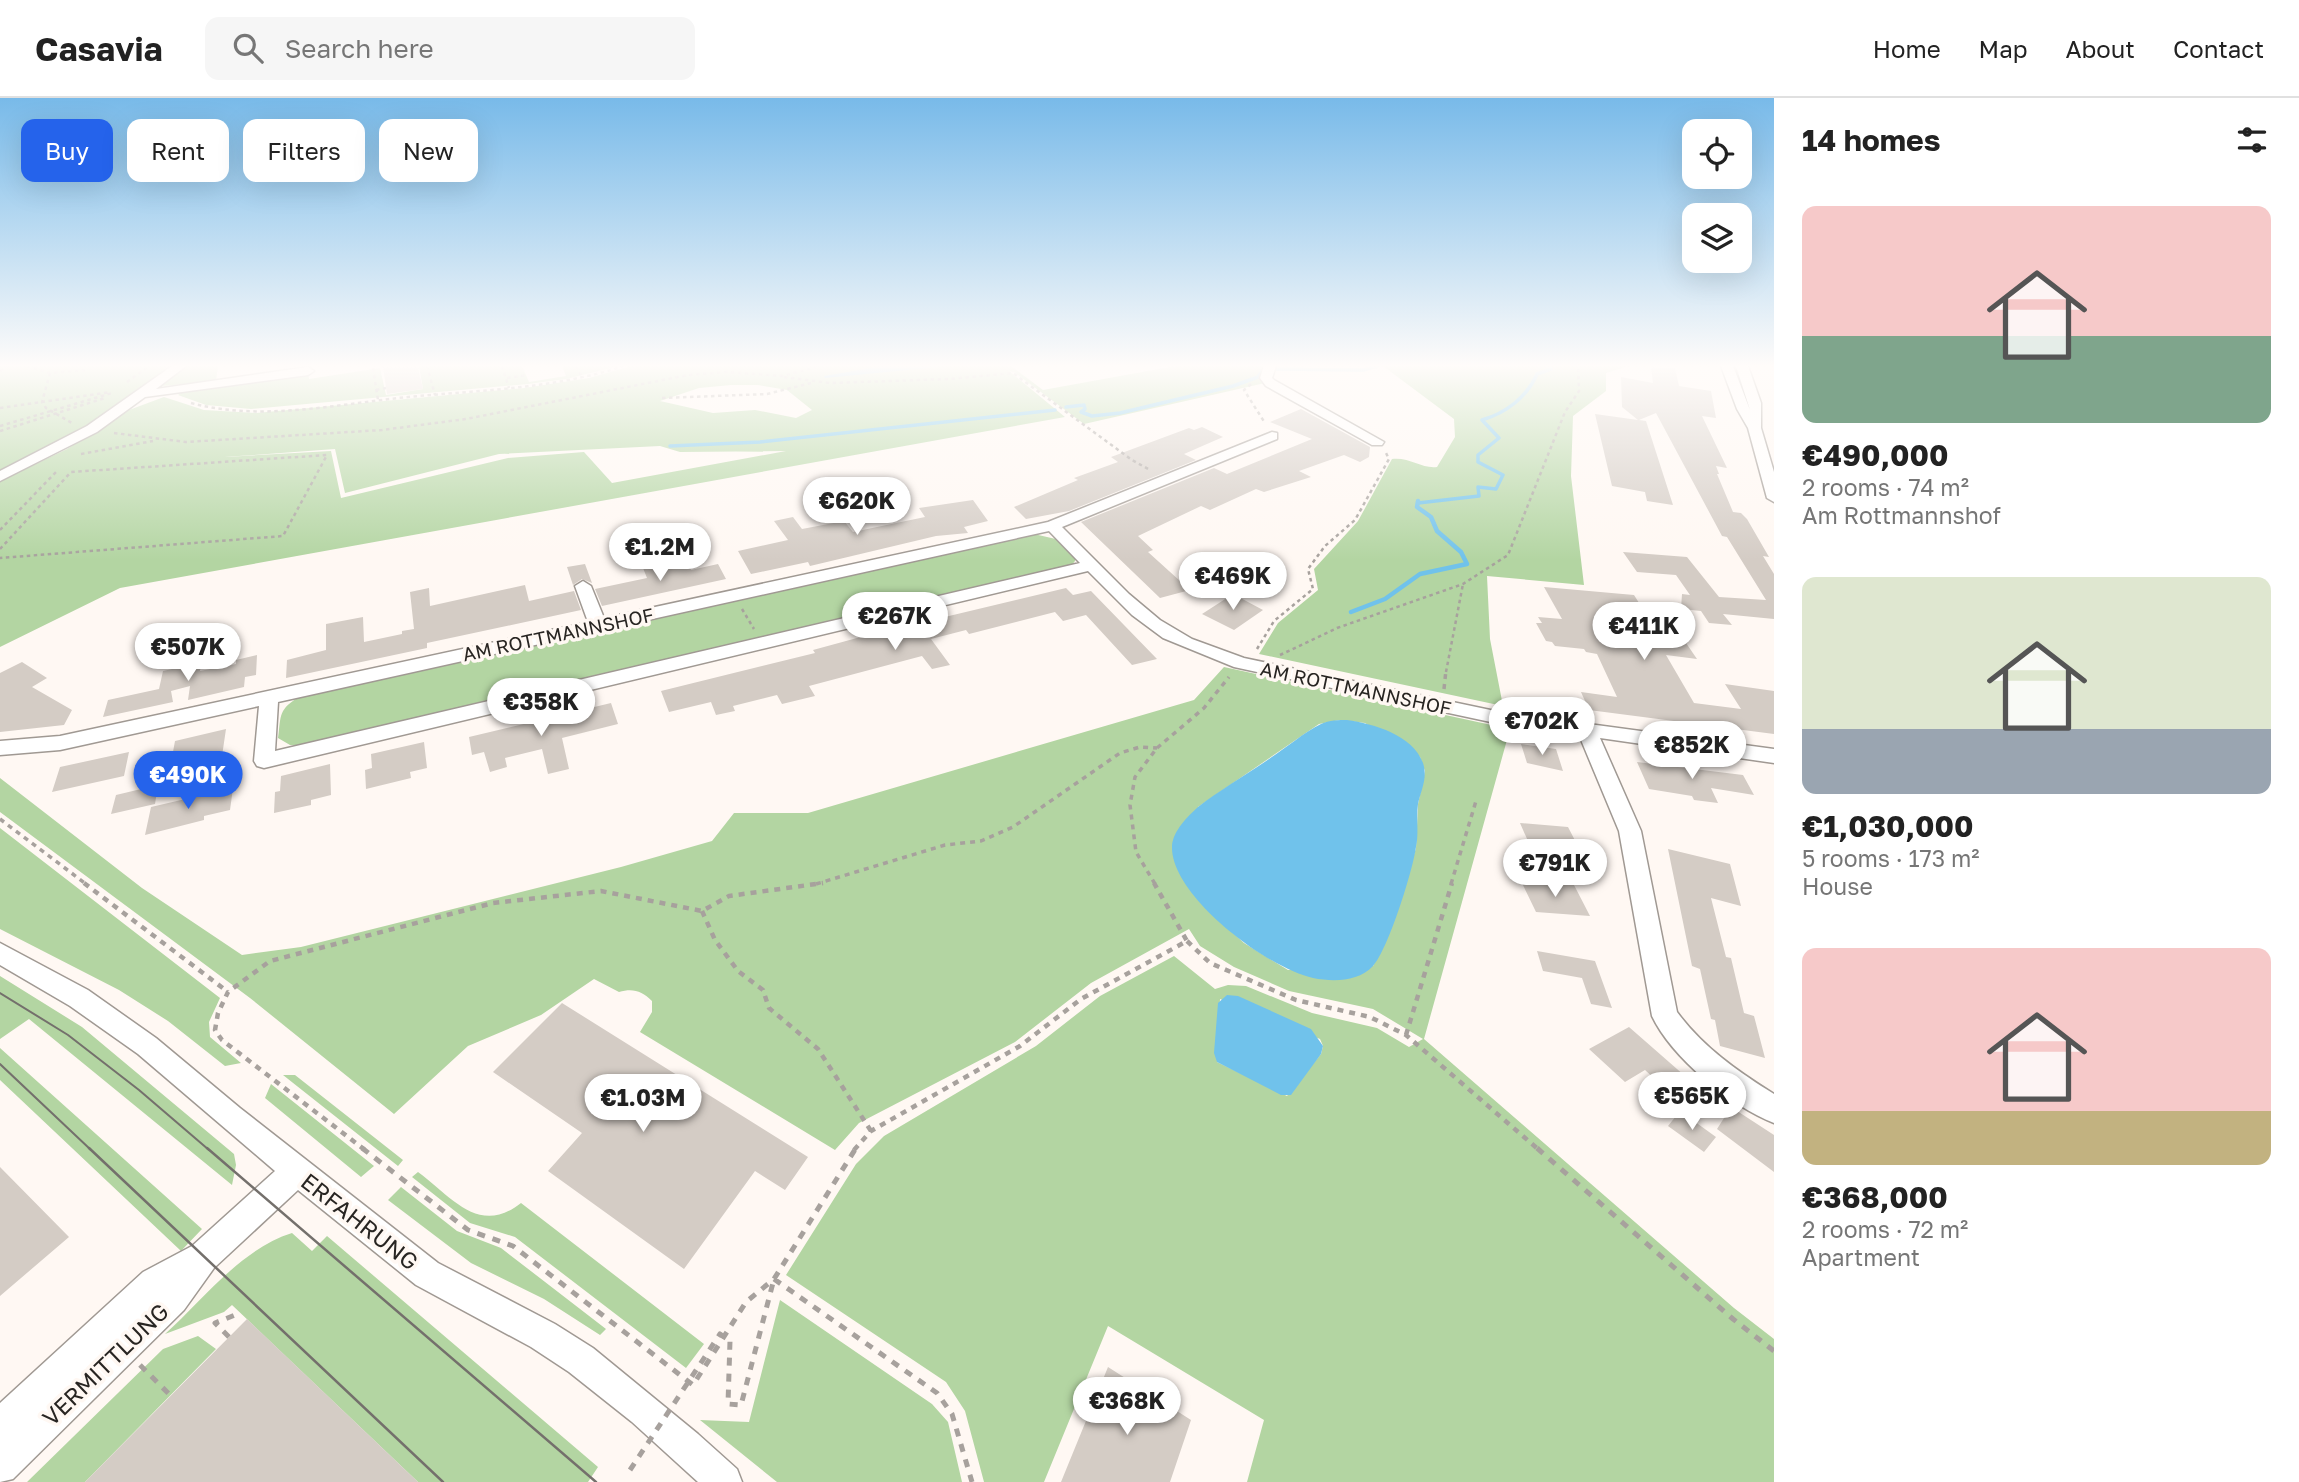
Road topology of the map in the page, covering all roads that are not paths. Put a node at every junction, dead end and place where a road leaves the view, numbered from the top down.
1 (89, 431) edge
2 (1357, 431) edge
3 (1756, 431) edge
4 (1272, 436) road end
5 (1377, 442) road end
6 (0, 477) edge
7 (1774, 498) edge
8 (1052, 526) junction
9 (1093, 565) junction
10 (583, 586) dead end
11 (598, 625) junction
12 (270, 697) junction
13 (1587, 731) junction
14 (0, 748) edge
15 (1774, 756) edge
16 (0, 953) edge
17 (1774, 1110) edge
18 (297, 1171) junction
19 (203, 1257) junction
20 (0, 1427) edge
21 (0, 1466) edge
22 (724, 1482) edge

1 - 6 street
2 - 5 street
3 - 7 street
4 - 8 street, AM ROTTMANNSHOF
8 - 9 street, AM ROTTMANNSHOF
8 - 11 street, AM ROTTMANNSHOF
9 - 12 street
9 - 13 street, AM ROTTMANNSHOF
10 - 11 street
11 - 12 street, AM ROTTMANNSHOF
12 - 14 street, AM ROTTMANNSHOF
13 - 15 street, AM ROTTMANNSHOF
13 - 17 street
16 - 18 street, ERFAHRUNG
18 - 19 street, VERMITTLUNG
18 - 22 street, ERFAHRUNG
19 - 20 street, VERMITTLUNG
19 - 21 street, VERMITTLUNG

